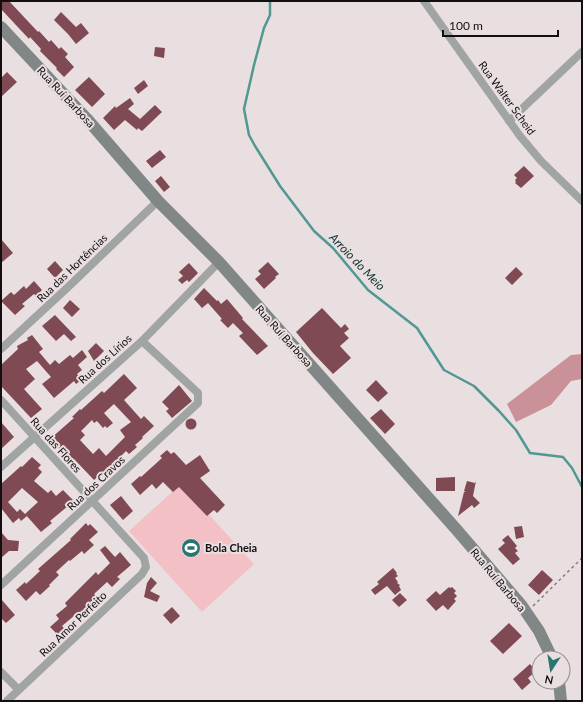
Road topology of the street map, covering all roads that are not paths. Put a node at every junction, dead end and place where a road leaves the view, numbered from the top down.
1 (424, 1) edge
2 (1, 27) edge
3 (582, 52) edge
4 (509, 121) junction
5 (158, 200) junction
6 (582, 201) edge
7 (219, 262) junction
8 (142, 341) junction
9 (1, 350) edge
10 (1, 400) edge
11 (35, 437) junction
12 (1, 467) edge
13 (92, 501) junction
14 (144, 558) joint
15 (1, 585) edge
16 (548, 650) edge
17 (1, 672) edge
18 (19, 690) junction
19 (560, 690) edge
20 (7, 701) edge
21 (561, 701) edge

1 - 4 street, Rua Walter Scheid
2 - 5 main road, Rua Ruí Barbosa
3 - 4 street
4 - 6 street, Rua Walter Scheid
5 - 7 main road, Rua Ruí Barbosa
5 - 9 street, Rua das Hortências
7 - 8 street, Rua dos Lírios
7 - 16 main road, Rua Ruí Barbosa
8 - 11 street, Rua dos Lírios
8 - 13 street, Rua dos Cravos
10 - 11 street, Rua das Flores
11 - 12 street, Rua dos Lírios
11 - 13 street, Rua das Flores
13 - 14 street, Rua das Flores
13 - 15 street, Rua dos Cravos
14 - 18 street, Rua Amor Perfeito
17 - 18 street
18 - 20 street, Rua Amor Perfeito
19 - 21 main road

